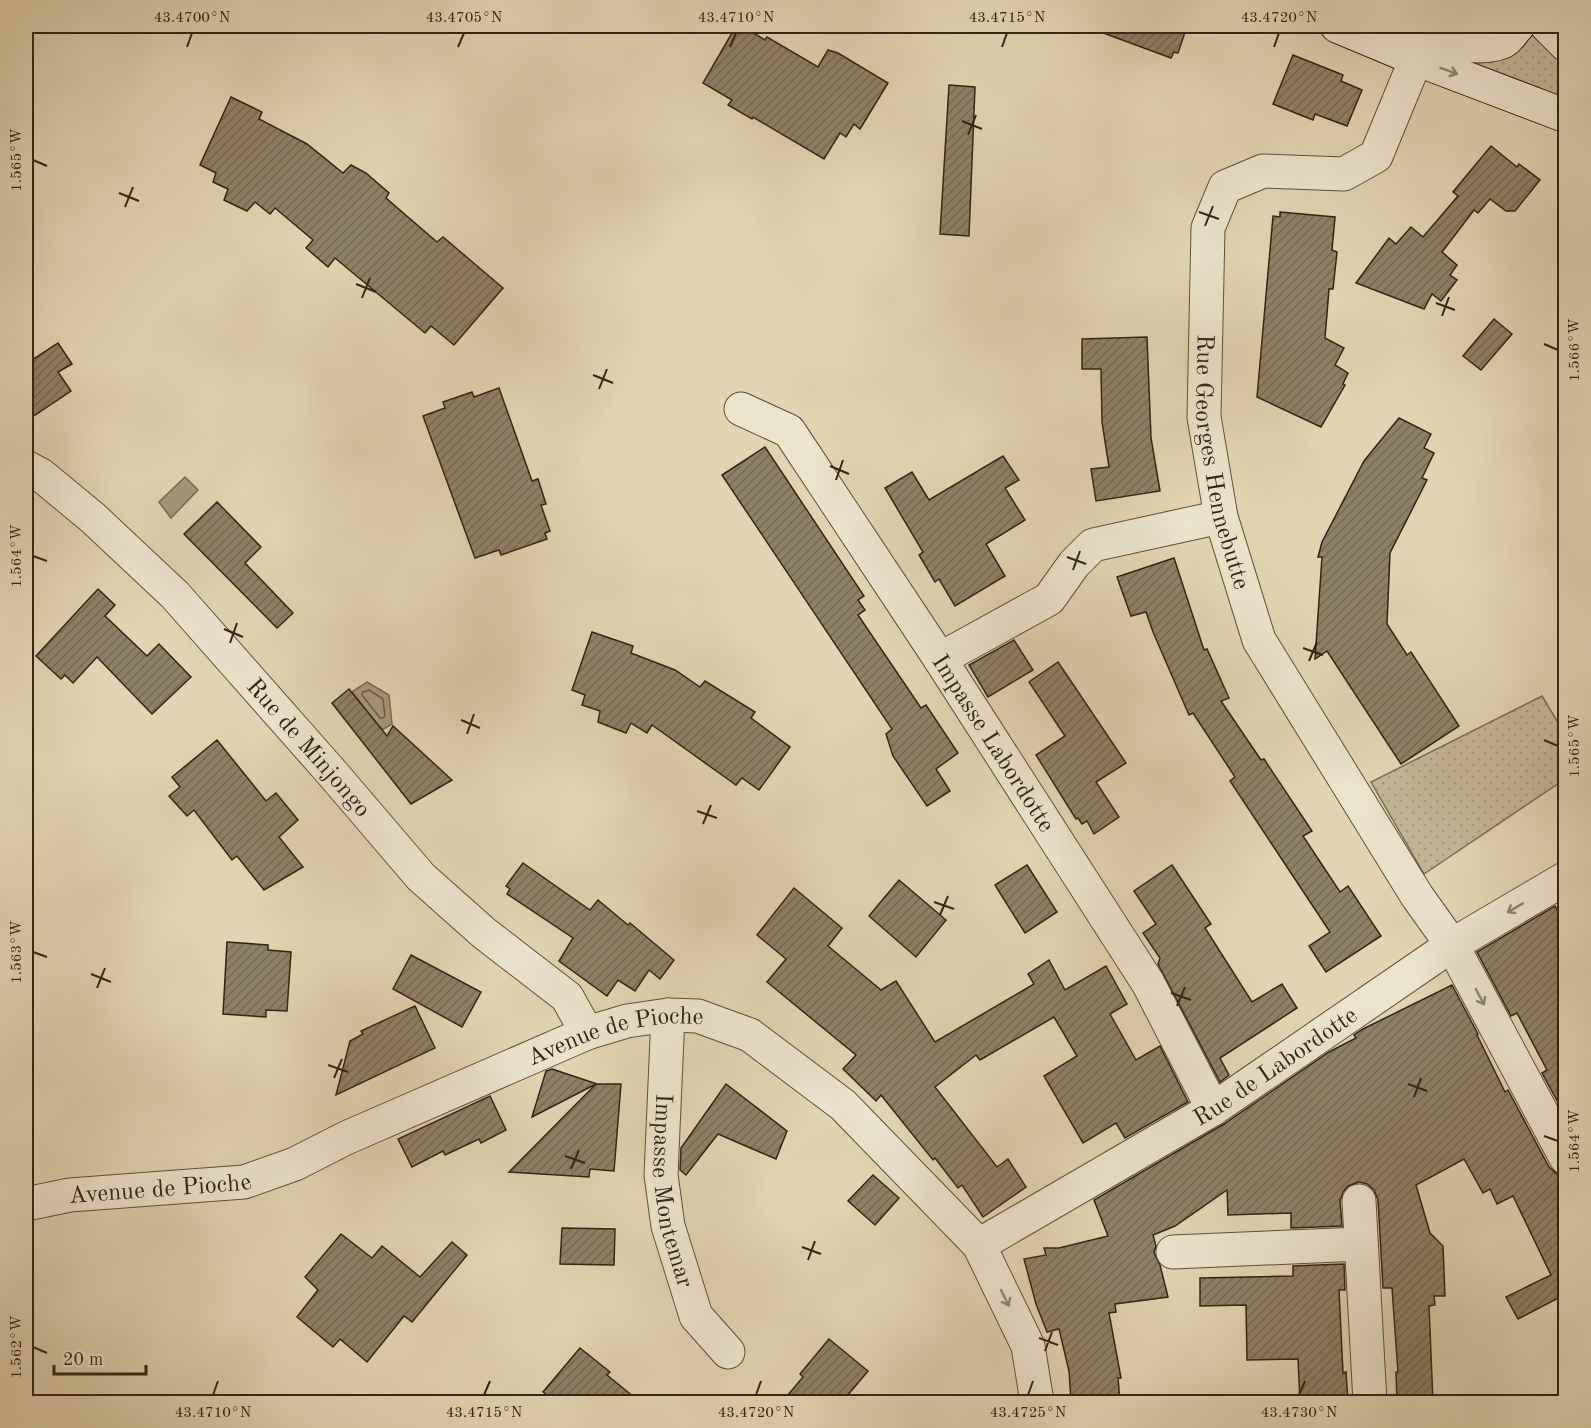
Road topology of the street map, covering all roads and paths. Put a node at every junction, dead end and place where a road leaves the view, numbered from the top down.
1 (1337, 26) edge
2 (1377, 26) edge
3 (1518, 26) edge
4 (1547, 26) edge
5 (1566, 45) edge
6 (1416, 59) junction
7 (1566, 116) edge
8 (741, 409) dead end
9 (26, 467) edge
10 (1221, 517) junction
11 (940, 659) junction
12 (1566, 878) edge
13 (1452, 945) junction
14 (668, 1015) junction
15 (587, 1033) junction
16 (1213, 1109) junction
17 (1566, 1158) edge
18 (1359, 1201) dead end
19 (26, 1204) edge
20 (1361, 1244) junction
21 (979, 1245) junction
22 (1173, 1252) dead end
23 (728, 1352) dead end
24 (1037, 1402) edge
25 (1370, 1402) edge

1 - 6 street
2 - 3 street
4 - 5 street
6 -> 7 street
6 - 10 street, Rue Georges Hennebutte
8 - 11 street, Impasse Labordotte
9 - 15 street, Rue de Minjongo
10 - 11 street
10 - 13 street, Rue Georges Hennebutte
11 - 16 street, Impasse Labordotte
12 -> 13 street, Rue de Labordotte
13 - 16 street, Rue de Labordotte
13 -> 17 street, Rue Georges Hennebutte
14 - 15 street, Avenue de Pioche
14 - 21 street, Avenue de Pioche
14 - 23 street, Impasse Montemar
15 - 19 street, Avenue de Pioche
16 - 21 street, Rue de Labordotte
18 - 20 street
20 - 22 street
20 - 25 street
21 -> 24 street, Avenue de Pioche

